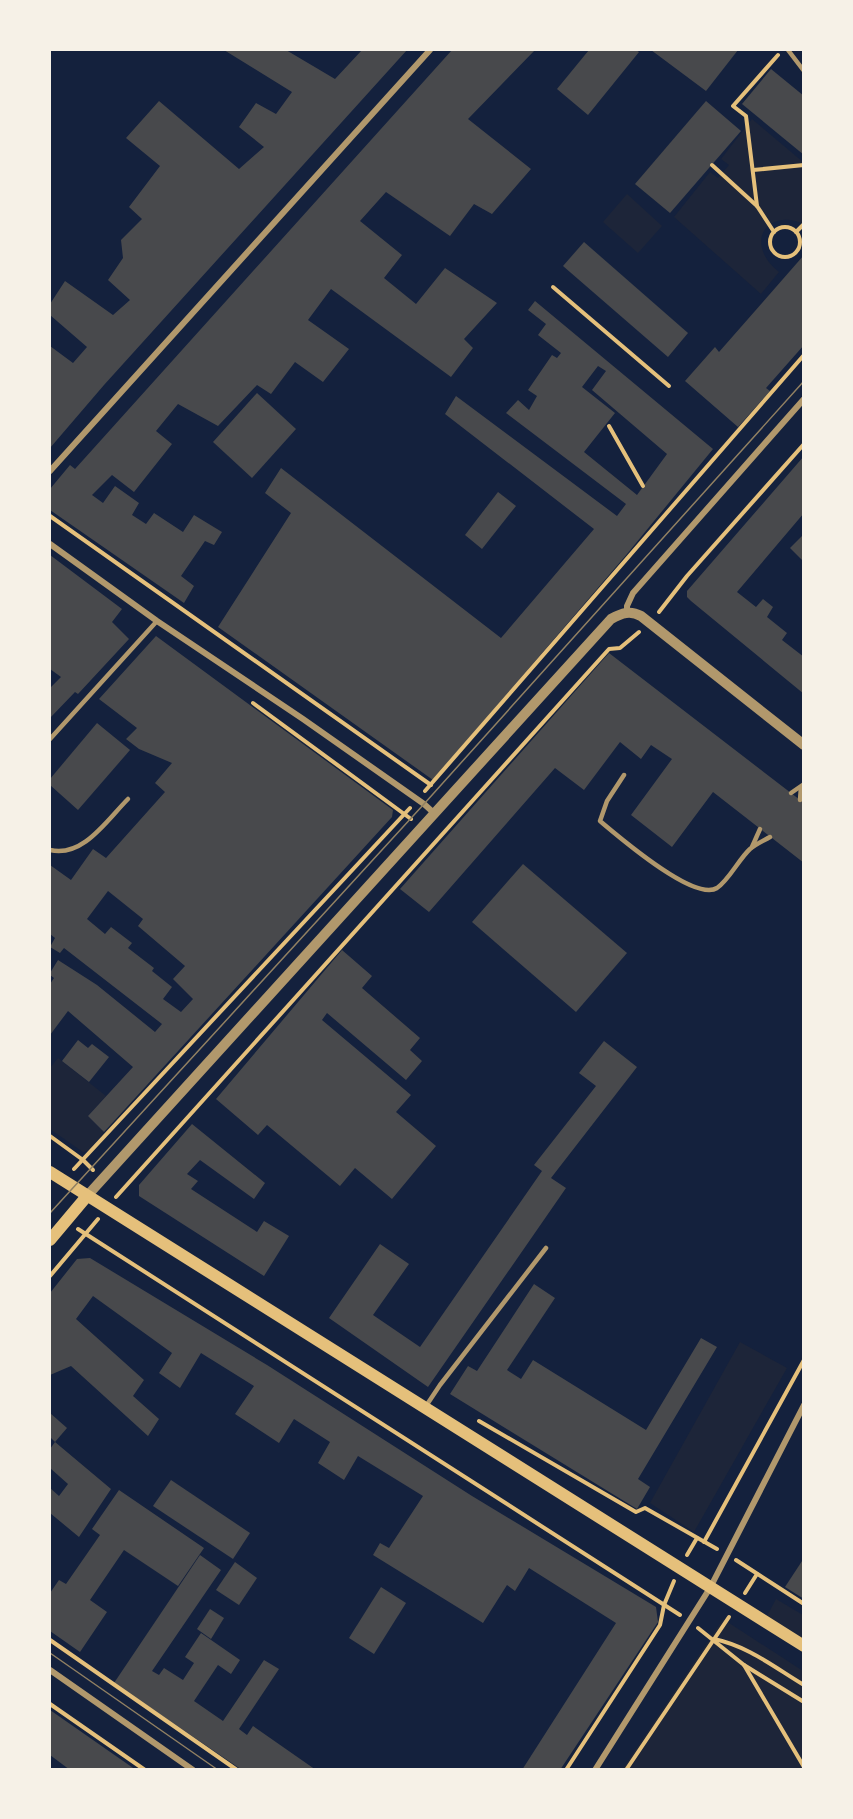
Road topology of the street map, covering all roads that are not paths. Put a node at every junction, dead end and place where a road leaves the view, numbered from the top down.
1 (430, 50) edge
2 (788, 50) edge
3 (804, 71) edge
4 (804, 399) edge
5 (50, 471) edge
6 (50, 544) edge
7 (627, 612) junction
8 (157, 621) junction
9 (50, 739) edge
10 (804, 745) edge
11 (624, 775) dead end
12 (802, 785) edge
13 (791, 793) dead end
14 (128, 799) dead end
15 (800, 800) dead end
16 (435, 814) junction
17 (760, 829) dead end
18 (770, 837) dead end
19 (750, 849) junction
20 (50, 850) edge
21 (50, 1172) edge
22 (87, 1196) junction
23 (50, 1240) edge
24 (546, 1248) dead end
25 (804, 1405) edge
26 (425, 1408) junction
27 (710, 1588) junction
28 (804, 1646) edge
29 (50, 1670) edge
30 (193, 1770) edge
31 (595, 1770) edge

1 - 5 street
2 - 3 lane
4 - 7 street
6 - 8 street
7 - 10 street
7 - 16 street
8 - 9 lane
8 - 16 street
11 - 19 lane
12 - 13 lane
12 - 15 lane
14 - 20 lane
16 - 22 street
17 - 19 lane
18 - 19 lane
21 - 22 main road
22 - 23 main road
22 - 26 main road
24 - 26 lane
25 - 27 street
26 - 27 main road
27 - 28 main road
27 - 31 street
29 - 30 street

